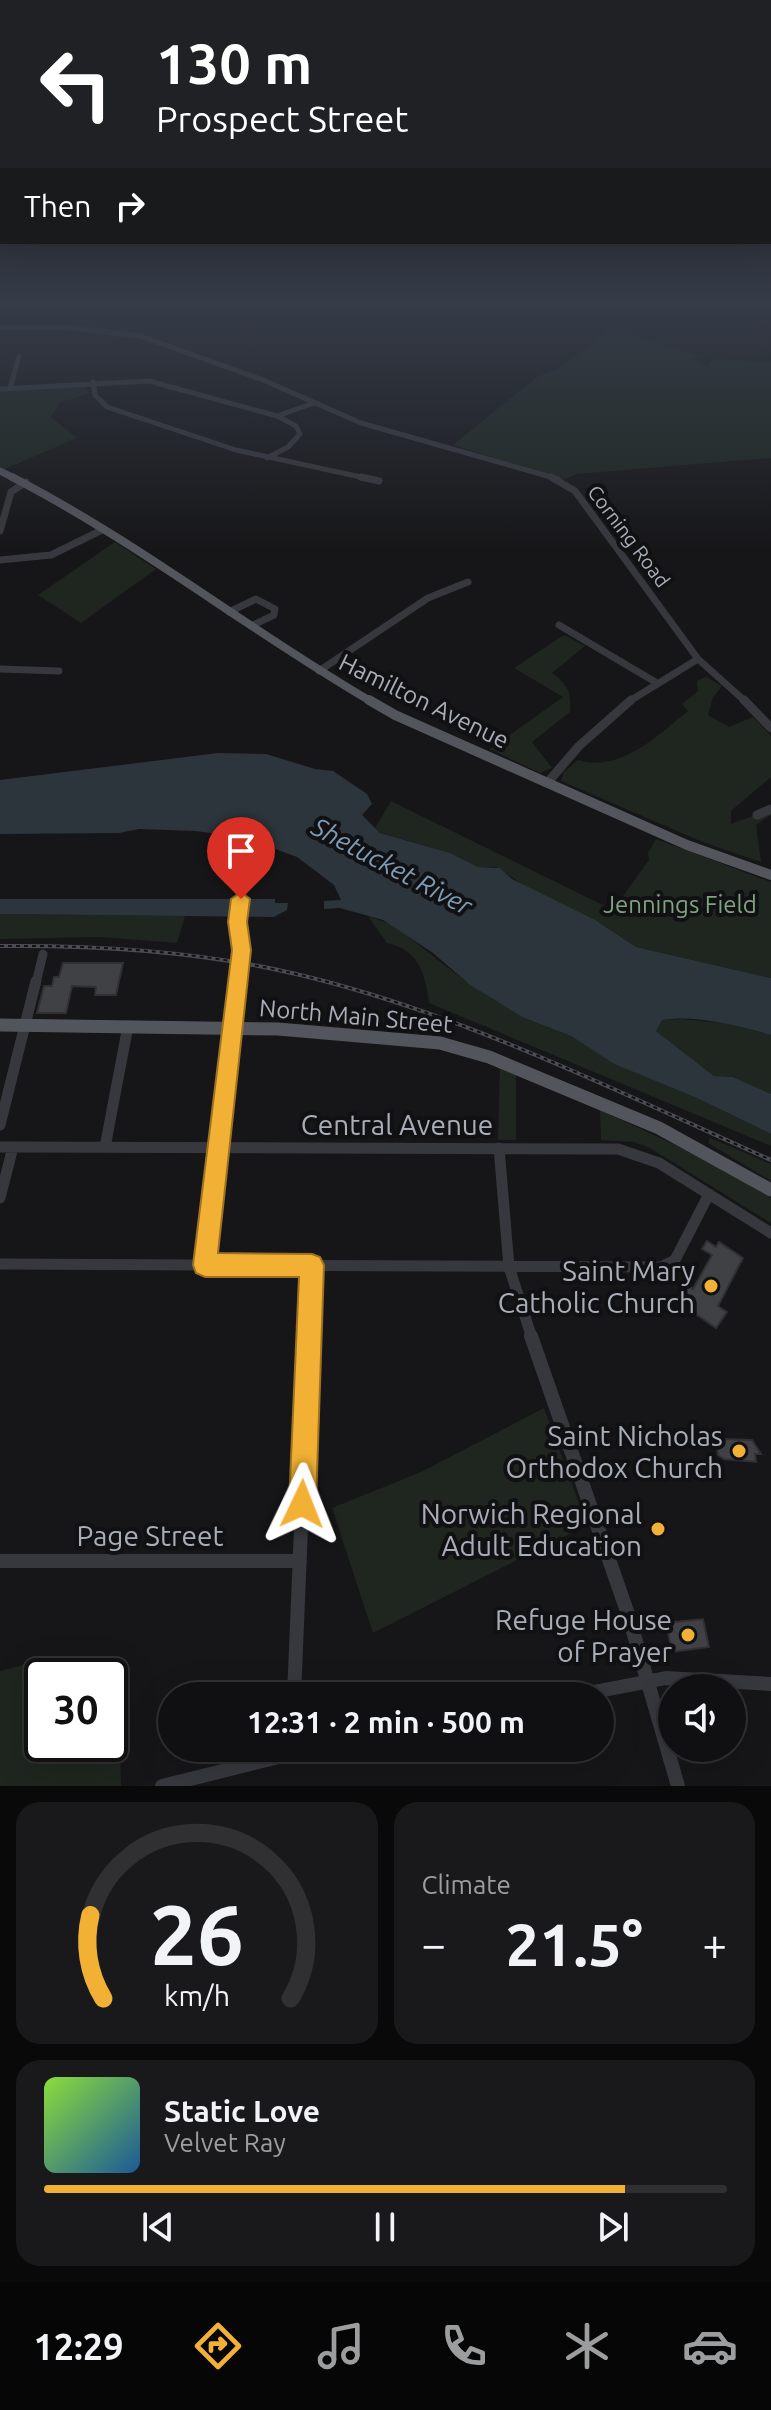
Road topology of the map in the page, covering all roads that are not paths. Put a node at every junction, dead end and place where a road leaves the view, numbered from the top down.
1 (47, 385) edge
2 (94, 385) edge
3 (165, 385) edge
4 (275, 385) edge
5 (10, 388) joint
6 (0, 389) edge
7 (314, 403) junction
8 (277, 416) junction
9 (267, 458) junction
10 (0, 471) edge
11 (379, 481) dead end
12 (26, 482) junction
13 (0, 496) edge
14 (10, 497) junction
15 (104, 529) junction
16 (0, 531) edge
17 (0, 560) edge
18 (468, 582) dead end
19 (229, 612) junction
20 (559, 625) dead end
21 (251, 626) junction
22 (698, 659) junction
23 (0, 669) edge
24 (59, 671) dead end
25 (319, 671) junction
26 (657, 683) junction
27 (771, 728) edge
28 (548, 782) junction
29 (771, 809) edge
30 (757, 815) dead end
31 (771, 875) edge
32 (242, 887) dead end
33 (43, 954) dead end
34 (0, 1025) edge
35 (25, 1025) junction
36 (128, 1026) junction
37 (231, 1027) junction
38 (0, 1125) edge
39 (6, 1147) edge
40 (105, 1147) junction
41 (218, 1147) junction
42 (499, 1148) junction
43 (771, 1190) edge
44 (709, 1194) junction
45 (0, 1198) edge
46 (771, 1233) edge
47 (0, 1264) edge
48 (205, 1265) junction
49 (312, 1265) junction
50 (509, 1267) junction
51 (0, 1561) edge
52 (300, 1561) junction
53 (649, 1681) junction
54 (295, 1682) edge
55 (771, 1684) edge
56 (614, 1688) edge
57 (249, 1762) edge
58 (162, 1786) edge
59 (678, 1786) edge

1 - 5 street
2 - 9 street
3 - 8 street
4 - 7 street, Corning Road
5 - 6 street
7 - 8 street
7 - 22 street, Corning Road
8 - 9 street
9 - 11 street
10 - 12 main road, Hamilton Avenue
12 - 14 street
12 - 15 main road, Hamilton Avenue
13 - 14 street
14 - 16 street
15 - 17 street
15 - 19 main road, Hamilton Avenue
18 - 25 street
19 - 21 main road, Hamilton Avenue
19 - 21 street
20 - 26 street
21 - 25 main road, Hamilton Avenue
22 - 26 street
22 - 27 street, Corning Road
23 - 24 street
25 - 28 main road, Hamilton Avenue
26 - 28 street
28 - 31 main road, Hamilton Avenue
29 - 30 street
32 - 37 street
33 - 35 street
34 - 35 main road, North Main Street
35 - 36 main road, North Main Street
35 - 38 street
36 - 37 main road, North Main Street
36 - 40 street
37 - 41 street
37 - 43 main road, North Main Street
39 - 40 street, Central Avenue
39 - 45 street
40 - 41 street, Central Avenue
41 - 42 street, Central Avenue
41 - 48 street
42 - 44 street, Central Avenue
42 - 50 street
44 - 46 street, Central Avenue
44 - 50 street
47 - 48 street
48 - 49 street
49 - 50 street
49 - 52 street
50 - 53 street
51 - 52 street, Page Street
52 - 54 street
53 - 55 street
53 - 56 street
53 - 59 street
57 - 58 street

